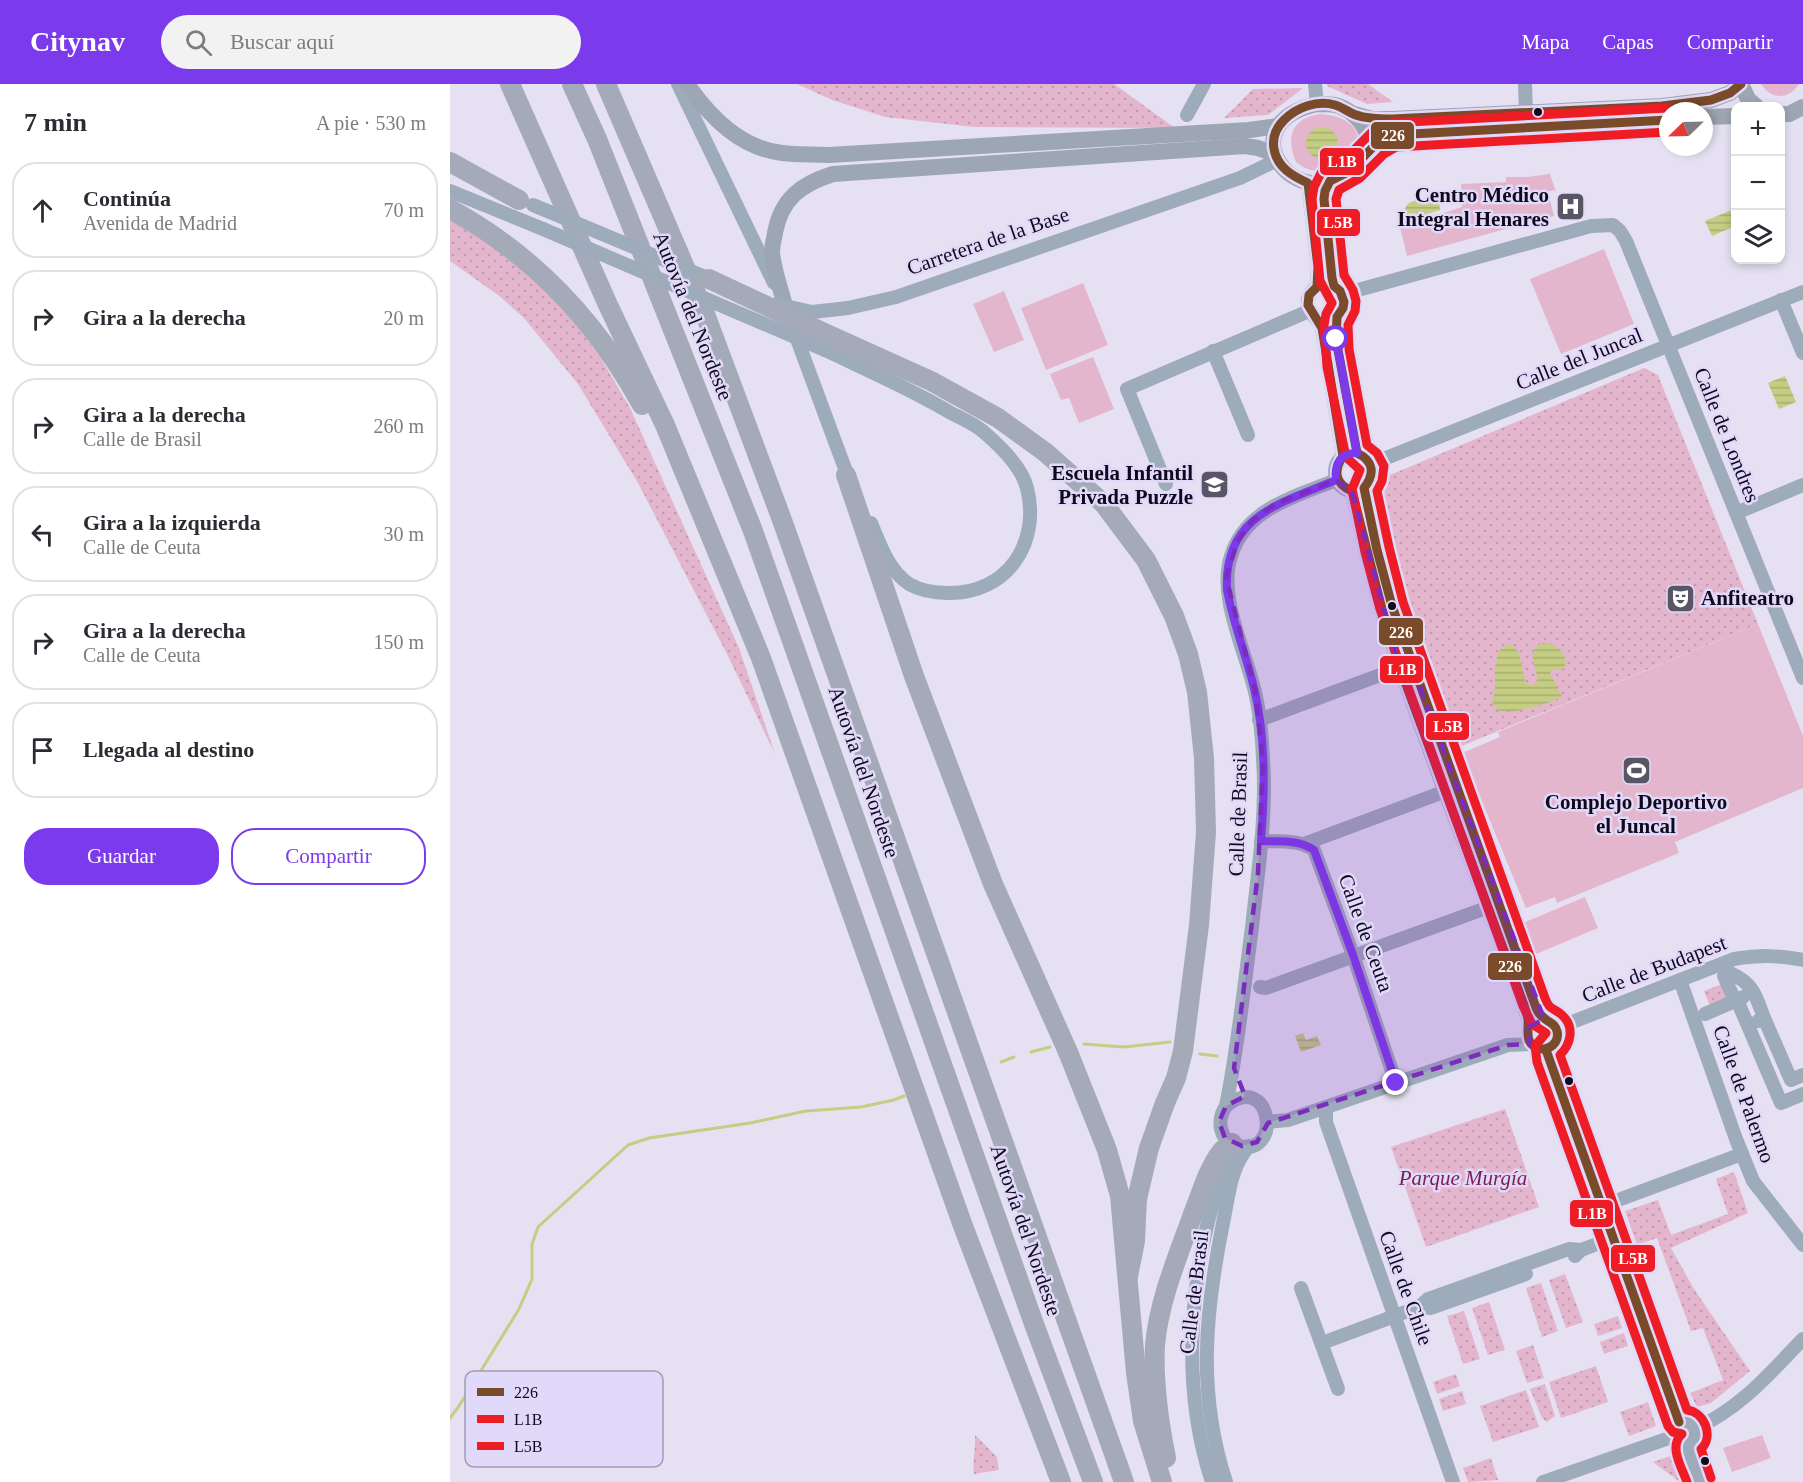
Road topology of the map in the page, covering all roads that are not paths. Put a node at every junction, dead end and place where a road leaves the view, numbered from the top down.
1 (500, 84) edge
2 (510, 84) edge
3 (572, 84) edge
4 (606, 84) edge
5 (678, 84) edge
6 (687, 84) edge
7 (1203, 84) edge
8 (1315, 84) edge
9 (1525, 84) edge
10 (1741, 84) edge
11 (1751, 102) edge
12 (1317, 104) junction
13 (1526, 113) junction
14 (1354, 114) junction
15 (1187, 115) dead end
16 (1731, 116) edge
17 (1713, 117) edge
18 (1659, 120) edge
19 (1278, 126) junction
20 (1365, 155) junction
21 (1276, 157) junction
22 (450, 162) edge
23 (545, 163) junction
24 (450, 170) edge
25 (1330, 181) junction
26 (1308, 183) junction
27 (450, 191) edge
28 (526, 202) junction
29 (450, 209) edge
30 (709, 279) joint
31 (1317, 287) junction
32 (1337, 289) junction
33 (1803, 291) edge
34 (1781, 300) junction
35 (785, 306) junction
36 (1314, 315) junction
37 (1337, 317) junction
38 (815, 321) junction
39 (1668, 346) junction
40 (1213, 351) junction
41 (1803, 353) edge
42 (1248, 435) dead end
43 (1357, 453) junction
44 (1343, 456) junction
45 (1371, 464) junction
46 (846, 475) junction
47 (1336, 480) junction
48 (1166, 484) dead end
49 (1803, 485) edge
50 (1358, 490) junction
51 (1736, 513) junction
52 (761, 658) junction
53 (1406, 665) junction
54 (1803, 678) edge
55 (1259, 720) junction
56 (1446, 792) junction
57 (1261, 841) junction
58 (1304, 843) junction
59 (1489, 908) junction
60 (1353, 955) junction
61 (1803, 960) edge
62 (1680, 980) junction
63 (1260, 987) dead end
64 (1754, 992) junction
65 (1736, 1001) junction
66 (1705, 1014) dead end
67 (1764, 1018) junction
68 (1544, 1019) junction
69 (1748, 1025) junction
70 (1529, 1027) junction
71 (1557, 1028) junction
72 (1530, 1044) junction
73 (1546, 1050) junction
74 (1234, 1068) junction
75 (1797, 1077) edge
76 (1396, 1083) junction
77 (1803, 1094) edge
78 (1249, 1098) junction
79 (1226, 1106) junction
80 (1326, 1107) junction
81 (1268, 1122) junction
82 (1238, 1144) junction
83 (1742, 1154) junction
84 (1602, 1206) junction
85 (1613, 1238) junction
86 (1803, 1245) edge
87 (1128, 1276) junction
88 (1301, 1288) dead end
89 (1394, 1317) junction
90 (1803, 1339) edge
91 (1322, 1343) junction
92 (1338, 1389) dead end
93 (1679, 1422) junction
94 (1695, 1429) junction
95 (1672, 1437) junction
96 (1687, 1445) junction
97 (1061, 1482) edge
98 (1093, 1482) edge
99 (1124, 1482) edge
100 (1162, 1482) edge
101 (1168, 1482) edge
102 (1212, 1482) edge
103 (1226, 1482) edge
104 (1454, 1482) edge
105 (1543, 1482) edge
106 (1701, 1482) edge

1 - 23 highway
2 - 23 highway
3 - 98 highway, Autovía del Nordeste
4 - 99 highway, Autovía del Nordeste
5 - 35 street
6 - 19 main road
7 - 15 street
8 - 12 street
9 - 13 street
10 - 11 main road
10 - 13 main road
12 - 14 main road
12 - 19 main road
13 - 14 main road
14 - 20 main road
16 - 17 main road
18 - 20 main road
19 - 21 main road
20 - 25 main road
21 - 26 main road
21 - 35 main road
21 - 38 street, Carretera de la Base
22 - 28 highway
23 - 52 highway
24 - 28 street
25 - 26 main road
25 - 32 street
26 - 31 street
27 - 46 street, bridge
28 - 30 street, bridge
29 - 52 highway
30 - 38 highway, bridge
31 - 32 street
31 - 36 street
32 - 37 street
32 - 39 street, Calle de Londres
33 - 34 street, Calle del Juncal
34 - 39 street, Calle del Juncal
34 - 41 street
35 - 46 street
36 - 37 street
36 - 40 street
36 - 44 street
37 - 43 street
38 - 87 highway
39 - 45 street, Calle del Juncal
39 - 51 street, Calle de Londres
40 - 42 street
40 - 48 street
43 - 44 street
43 - 45 street
44 - 47 street
45 - 50 street
46 - 87 highway
47 - 50 street
47 - 55 street, Calle de Brasil
49 - 51 street
50 - 53 street
51 - 54 street, Calle de Londres
52 - 97 highway
53 - 55 street
53 - 56 street
53 - 68 street
55 - 57 street, Calle de Brasil
56 - 58 street
56 - 59 street
57 - 58 street
57 - 74 street, Calle de Brasil
58 - 60 street, Calle de Ceuta
59 - 60 street
59 - 70 street
60 - 63 street
60 - 76 street, Calle de Ceuta
61 - 62 street, Calle de Budapest
62 - 71 street, Calle de Budapest
62 - 83 street, Calle de Palermo
64 - 65 street
64 - 65 street
64 - 67 street
65 - 66 street
65 - 69 street
67 - 69 street
67 - 75 street
68 - 70 street
68 - 71 street
69 - 77 street
70 - 72 street
71 - 73 street
72 - 73 street
72 - 76 street
73 - 84 street
74 - 78 street
74 - 79 street, Calle de Brasil
76 - 80 street
78 - 79 street
78 - 81 street
79 - 82 street
80 - 81 street
80 - 89 street, Calle de Chile
81 - 82 street
82 - 101 highway
82 - 102 street, Calle de Brasil
82 - 103 street, Calle de Brasil
83 - 84 street
83 - 86 street, Calle de Palermo
84 - 85 street
85 - 89 street
85 - 93 street
87 - 100 highway
88 - 91 street
89 - 91 street
89 - 104 street, Calle de Chile
90 - 94 street
91 - 92 street
93 - 94 street
93 - 95 street
94 - 96 street
95 - 96 street
95 - 105 street
96 - 106 street

